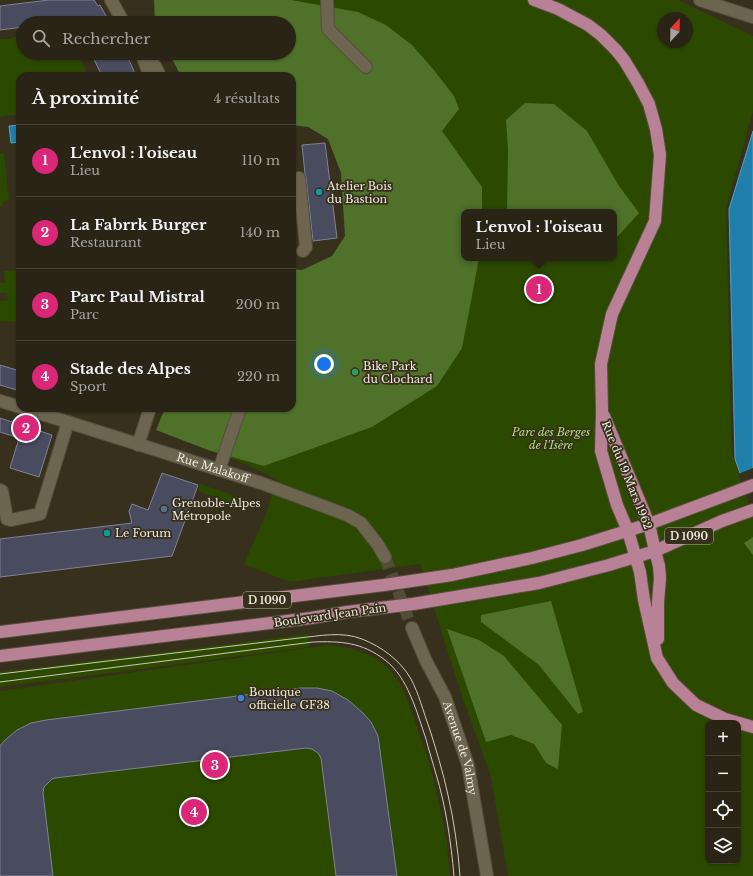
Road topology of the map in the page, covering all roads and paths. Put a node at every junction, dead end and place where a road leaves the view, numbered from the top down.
1 (111, 0) edge
2 (327, 0) edge
3 (534, 0) edge
4 (700, 0) edge
5 (120, 16) edge
6 (753, 17) edge
7 (143, 60) edge
8 (150, 60) edge
9 (366, 67) dead end
10 (148, 72) edge
11 (158, 72) edge
12 (299, 178) dead end
13 (303, 251) dead end
14 (0, 401) edge
15 (16, 406) edge
16 (602, 411) junction
17 (34, 412) edge
18 (149, 412) edge
19 (239, 412) edge
20 (68, 422) junction
21 (138, 445) junction
22 (220, 470) junction
23 (753, 485) edge
24 (0, 490) edge
25 (753, 510) edge
26 (649, 524) junction
27 (628, 531) junction
28 (655, 551) junction
29 (385, 557) tunnel mouth
30 (636, 557) junction
31 (412, 628) tunnel mouth
32 (0, 632) edge
33 (0, 656) edge
34 (657, 658) junction
35 (753, 727) edge
36 (487, 876) edge

1 - 5 street
2 - 9 street
3 - 16 main road, Rue du 19 Mars 1962
4 - 6 street
7 - 10 street
8 - 11 street
12 - 13 street
14 - 15 street, Rue Malakoff
16 - 26 main road, Rue du 19 Mars 1962
16 - 27 main road, Rue du 19 Mars 1962
17 - 20 street, Rue Malakoff
18 - 21 street
19 - 22 street
20 - 21 street, Rue Malakoff
20 - 24 street
21 - 22 street, Rue Malakoff
22 - 29 street, Rue Malakoff
23 - 26 main road, D 1090
25 - 28 main road, D 1090
26 - 27 main road, Boulevard Jean Pain / D 1090
26 - 28 main road, Rue du 19 Mars 1962
27 - 30 main road, Rue du 19 Mars 1962
27 - 32 main road, Boulevard Jean Pain / D 1090
28 - 30 main road, Boulevard Jean Pain / D 1090
28 - 34 main road, Rue du 19 Mars 1962
30 - 33 main road, Boulevard Jean Pain / D 1090
30 - 34 main road, Rue du 19 Mars 1962
31 - 36 street, Avenue de Valmy
34 - 35 main road, Rue du 19 Mars 1962

